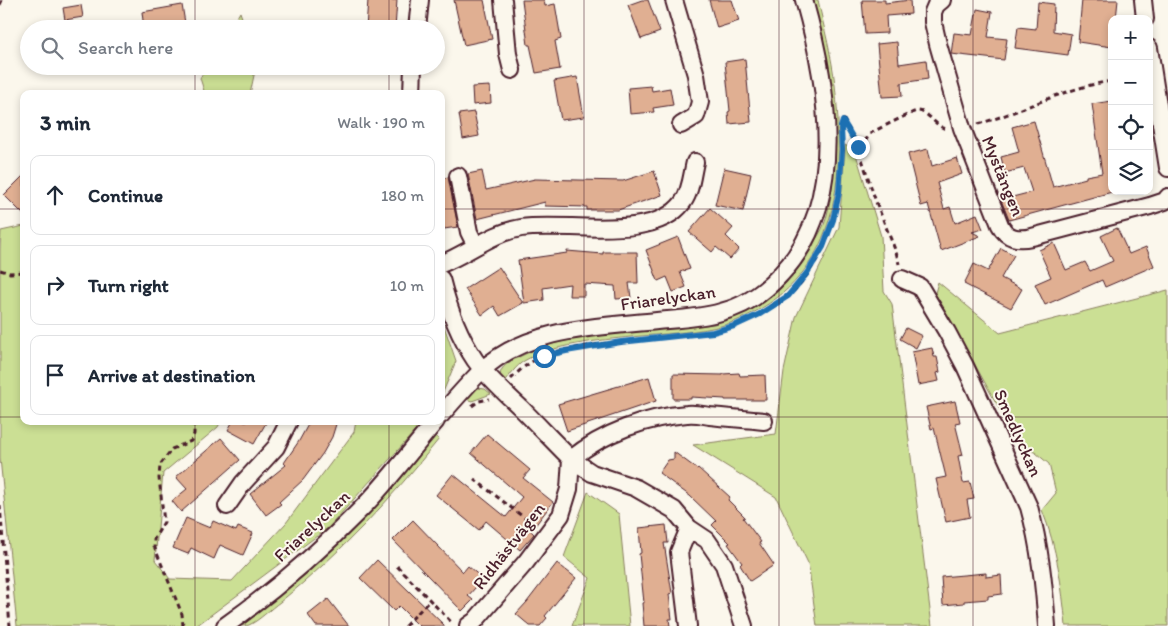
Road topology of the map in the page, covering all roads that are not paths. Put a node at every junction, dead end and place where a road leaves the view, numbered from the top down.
1 (420, 0) edge
2 (503, 0) edge
3 (674, 0) edge
4 (804, 0) edge
5 (942, 0) edge
6 (1143, 0) edge
7 (1145, 15) edge
8 (418, 20) edge
9 (1151, 60) edge
10 (512, 70) dead end
11 (413, 75) edge
12 (412, 90) edge
13 (681, 125) dead end
14 (695, 162) dead end
15 (1168, 168) edge
16 (458, 176) dead end
17 (1168, 197) edge
18 (476, 246) junction
19 (445, 262) edge
20 (902, 279) road end
21 (445, 295) edge
22 (483, 369) junction
23 (445, 411) edge
24 (764, 421) dead end
25 (288, 425) edge
26 (433, 425) edge
27 (571, 459) junction
28 (227, 506) dead end
29 (689, 528) junction
30 (474, 624) edge
31 (225, 626) edge
32 (688, 626) edge
33 (744, 626) edge
34 (1048, 626) edge

1 - 8 street
2 - 10 street
3 - 13 street
4 - 22 street, Friarelyckan
5 - 17 street, Mystängen
6 - 7 street
9 - 15 street
11 - 12 street
14 - 18 street
16 - 18 street
18 - 19 street
20 - 34 street, Smedlyckan
21 - 22 street
22 - 23 street, Friarelyckan
22 - 27 street
24 - 27 street
25 - 28 street
26 - 31 street, Friarelyckan
27 - 29 street
27 - 30 street, Ridhästvägen
29 - 32 street
29 - 33 street

